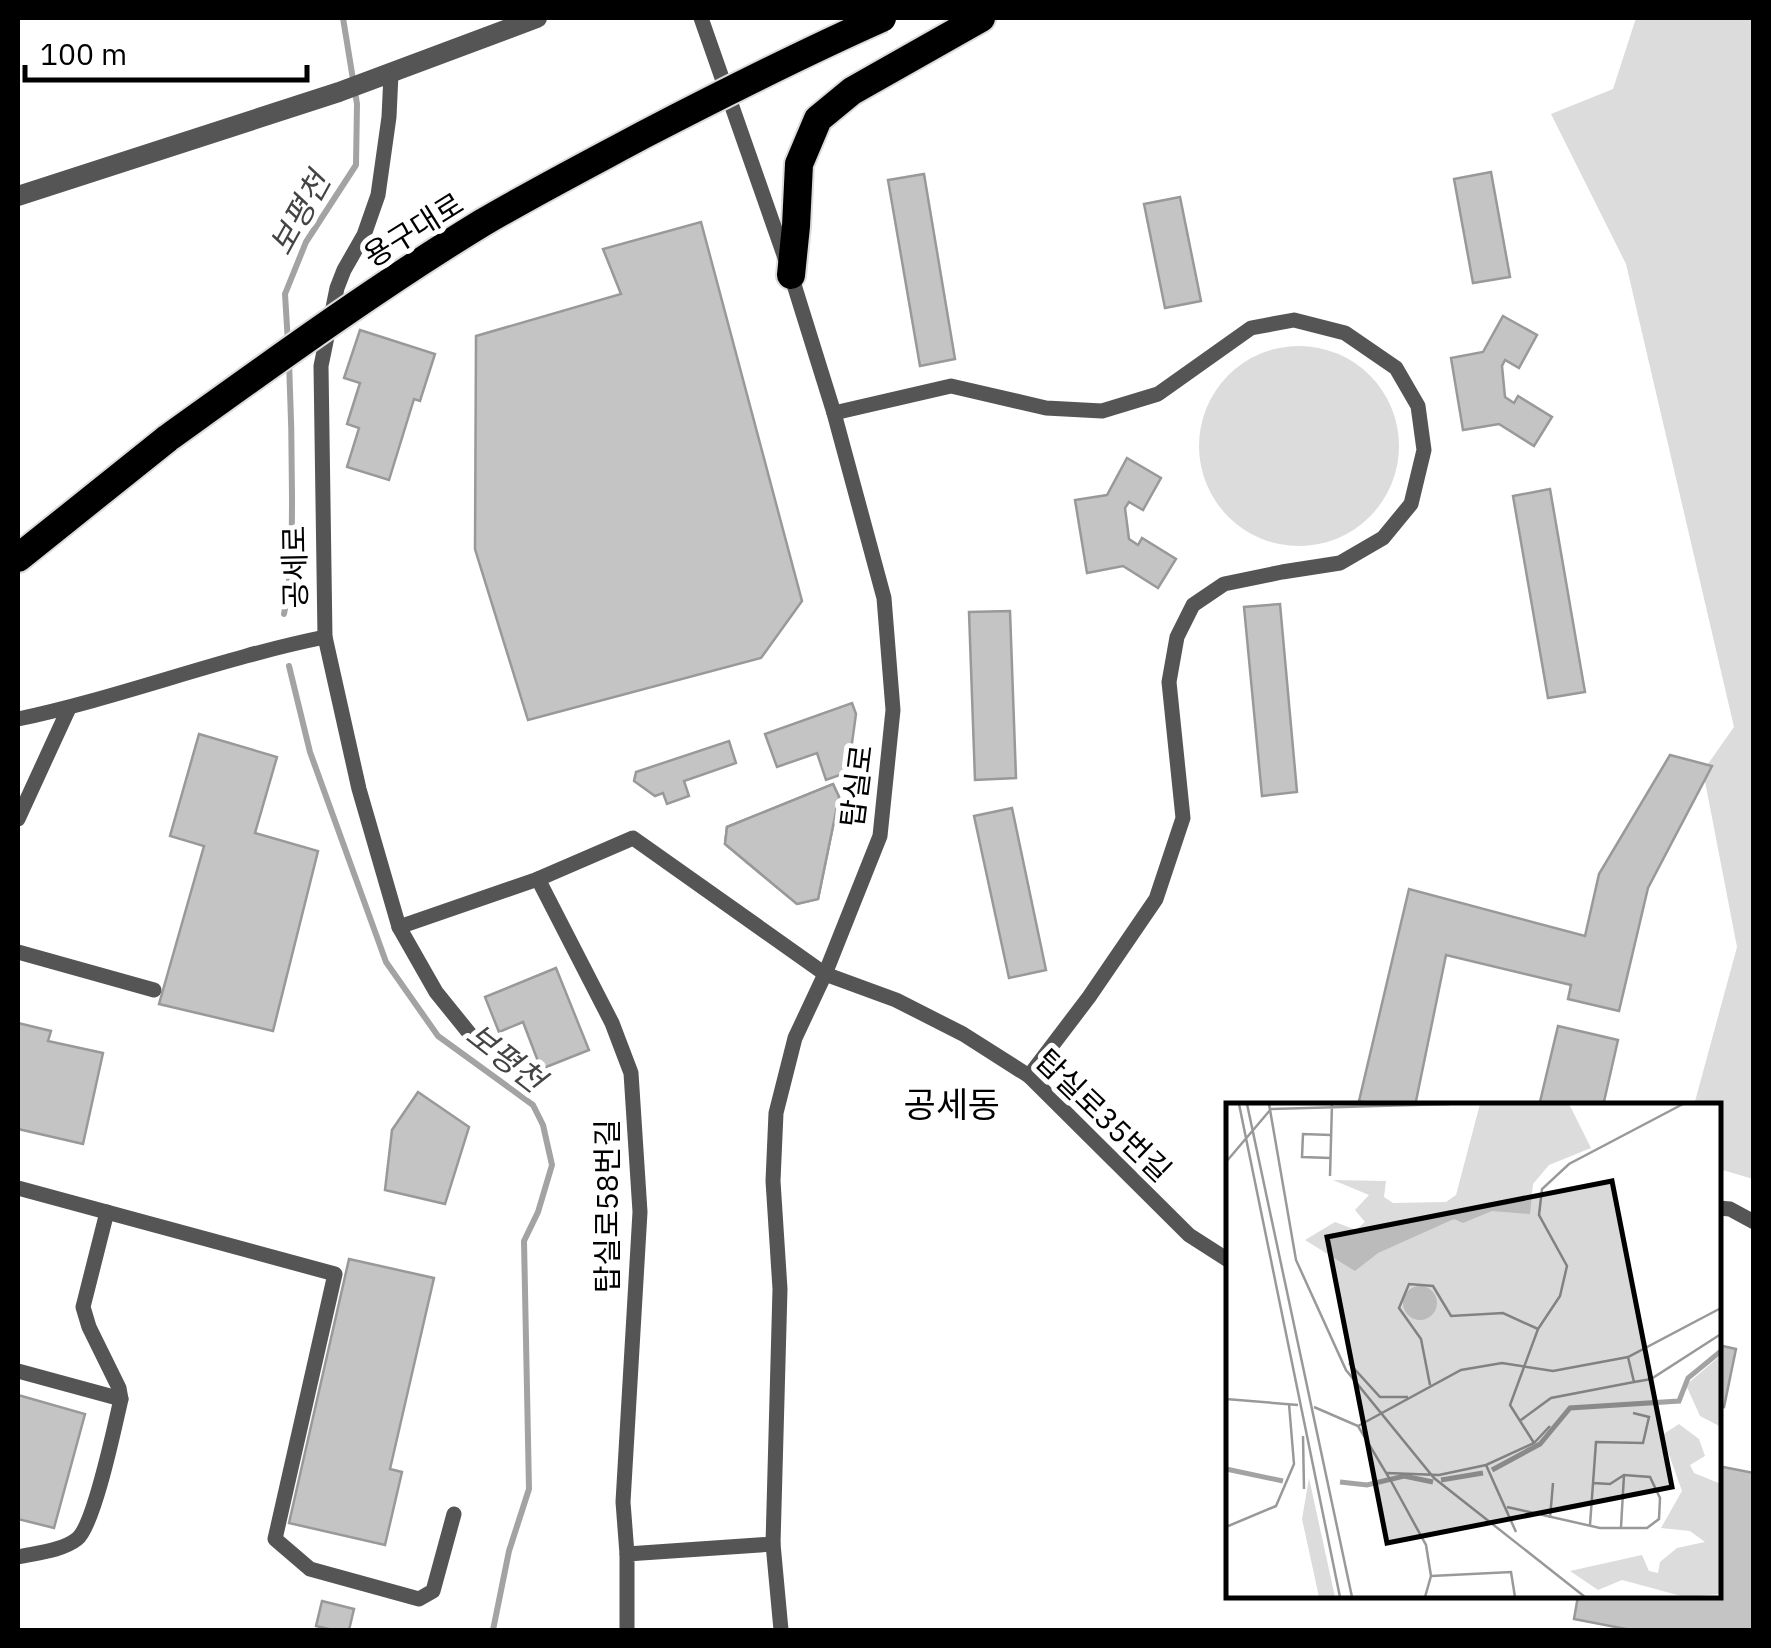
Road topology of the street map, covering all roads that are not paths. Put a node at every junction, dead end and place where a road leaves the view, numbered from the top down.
1 (536, 18) edge
2 (701, 18) edge
3 (882, 18) edge
4 (981, 18) edge
5 (384, 76) junction
6 (18, 196) edge
7 (791, 275) junction
8 (834, 413) junction
9 (18, 558) edge
10 (325, 637) junction
11 (70, 708) junction
12 (18, 719) edge
13 (18, 819) edge
14 (538, 879) junction
15 (399, 927) junction
16 (18, 952) edge
17 (825, 974) junction
18 (154, 990) dead end
19 (474, 1039) dead end
20 (1029, 1076) junction
21 (18, 1188) edge
22 (1721, 1208) edge
23 (106, 1212) junction
24 (1754, 1222) edge
25 (1226, 1259) edge
26 (18, 1371) edge
27 (122, 1399) junction
28 (454, 1514) dead end
29 (774, 1544) junction
30 (627, 1554) junction
31 (18, 1558) edge
32 (627, 1630) edge
33 (780, 1630) edge

1 - 5 street
2 - 7 street, 탑실로
3 - 9 highway, 용구대로, bridge
4 - 7 highway
5 - 6 street
5 - 10 street, 공세로
7 - 8 street, 탑실로
8 - 17 street, 탑실로
8 - 20 street
10 - 11 street
10 - 15 street, 공세로
11 - 12 street
11 - 13 street
14 - 15 street
14 - 17 street, 탑실로35번길
14 - 30 street, 탑실로58번길
15 - 19 street, 공세로
16 - 18 street
17 - 20 street, 탑실로35번길
17 - 29 street, 탑실로
20 - 25 street, 탑실로35번길
21 - 23 street
22 - 24 street
23 - 27 street
23 - 28 street
26 - 27 street
27 - 31 street
29 - 30 street
29 - 33 street, 탑실로
30 - 32 street, 탑실로58번길

